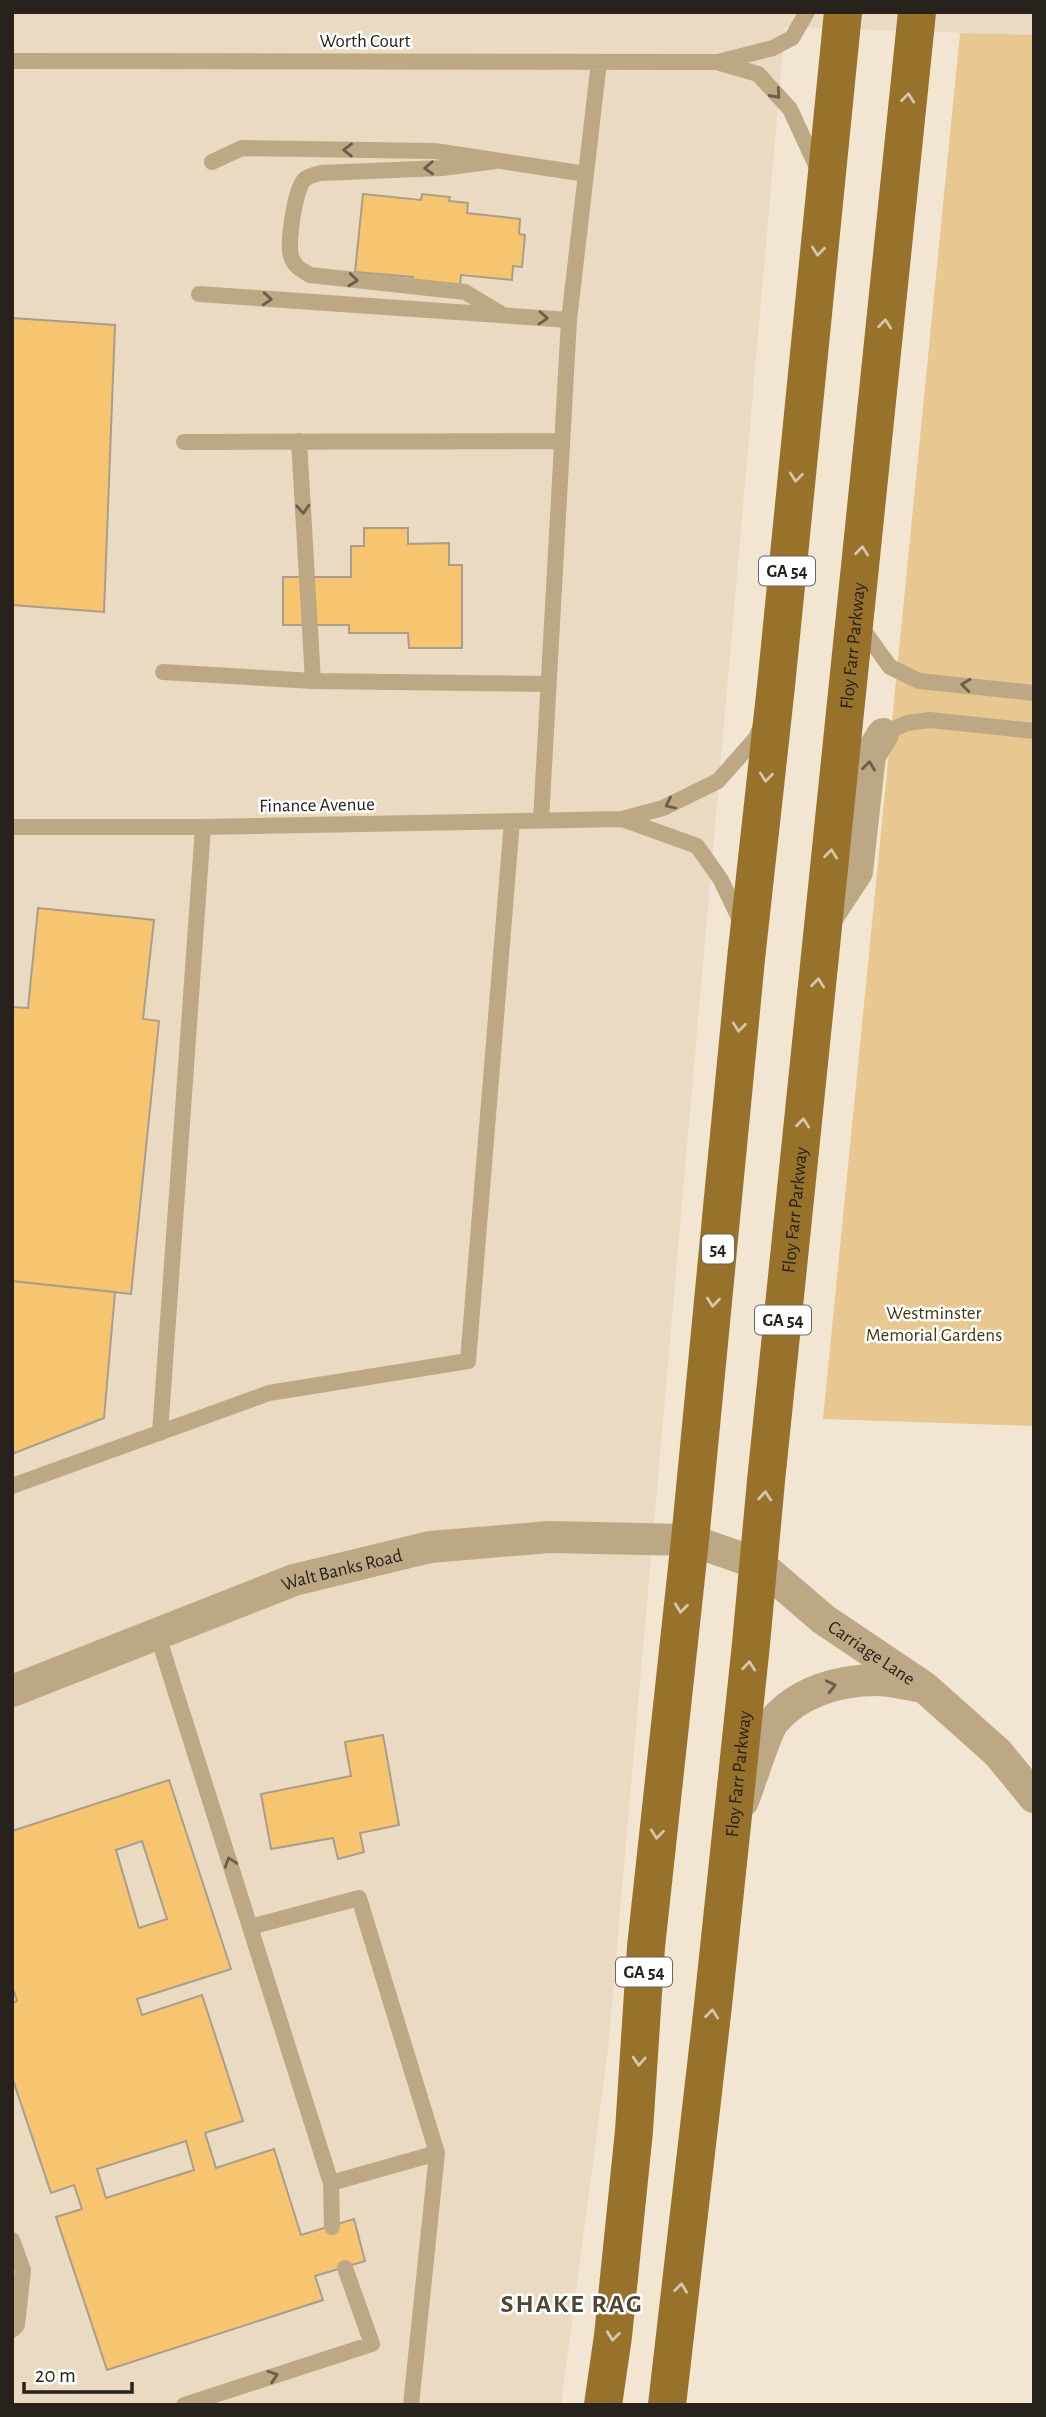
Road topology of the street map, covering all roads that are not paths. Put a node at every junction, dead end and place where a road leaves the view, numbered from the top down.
1 (807, 12) edge
2 (843, 12) edge
3 (917, 12) edge
4 (12, 61) edge
5 (599, 62) junction
6 (718, 62) junction
7 (496, 160) junction
8 (212, 162) dead end
9 (586, 174) junction
10 (825, 183) junction
11 (199, 294) dead end
12 (503, 315) junction
13 (569, 320) junction
14 (299, 441) junction
15 (562, 441) junction
16 (184, 442) dead end
17 (855, 619) junction
18 (163, 672) dead end
19 (313, 681) junction
20 (548, 684) junction
21 (776, 686) junction
22 (1034, 692) edge
23 (1034, 731) edge
24 (883, 734) joint
25 (622, 819) junction
26 (541, 820) junction
27 (512, 821) junction
28 (12, 827) edge
29 (204, 827) junction
30 (824, 922) junction
31 (746, 959) junction
32 (160, 1433) junction
33 (12, 1486) edge
34 (690, 1540) junction
35 (759, 1564) junction
36 (156, 1633) junction
37 (924, 1687) junction
38 (12, 1691) edge
39 (1034, 1797) edge
40 (731, 1835) junction
41 (250, 1927) junction
42 (437, 2153) junction
43 (331, 2183) junction
44 (332, 2227) dead end
45 (12, 2240) edge
46 (345, 2268) dead end
47 (12, 2330) edge
48 (184, 2405) edge
49 (411, 2405) edge
50 (603, 2405) edge
51 (667, 2405) edge

1 - 6 lane, Worth Court
2 - 10 main road, GA 54
17 -> 3 main road, Floy Farr Parkway / GA 54
4 - 5 lane, Worth Court
5 - 6 lane, Worth Court
5 - 9 lane
6 -> 10 lane, Worth Court
7 -> 8 lane
7 - 9 lane
7 -> 12 lane
9 - 13 lane
10 -> 21 main road, GA 54
11 -> 12 lane
12 -> 13 lane
13 - 15 lane
14 - 15 lane
14 - 16 lane
14 -> 19 lane
15 - 20 lane
22 -> 17 lane
30 -> 17 main road, Floy Farr Parkway / GA 54
18 - 19 lane
19 - 20 lane
20 - 26 lane
21 -> 25 lane, Finance Avenue
21 -> 31 main road, GA 54
23 - 24 lane
30 -> 24 street
25 - 26 lane, Finance Avenue
25 - 31 lane, Finance Avenue
26 - 27 lane, Finance Avenue
27 - 29 lane, Finance Avenue
27 - 32 lane
28 - 29 lane, Finance Avenue
29 - 32 lane
35 -> 30 main road, Floy Farr Parkway / GA 54
31 -> 34 main road, 54
32 - 33 lane
34 - 35 street, Carriage Lane
34 - 36 street, Walt Banks Road
34 -> 50 main road, GA 54
35 - 37 street, Carriage Lane
40 -> 35 main road, Floy Farr Parkway / GA 54
36 - 38 street, Walt Banks Road
41 -> 36 lane
37 - 39 street, Carriage Lane
40 -> 37 street
51 -> 40 main road, Floy Farr Parkway / GA 54
41 - 42 lane
41 - 43 lane
42 - 43 lane
42 - 49 lane
43 - 44 lane
45 - 47 lane
48 -> 46 lane

